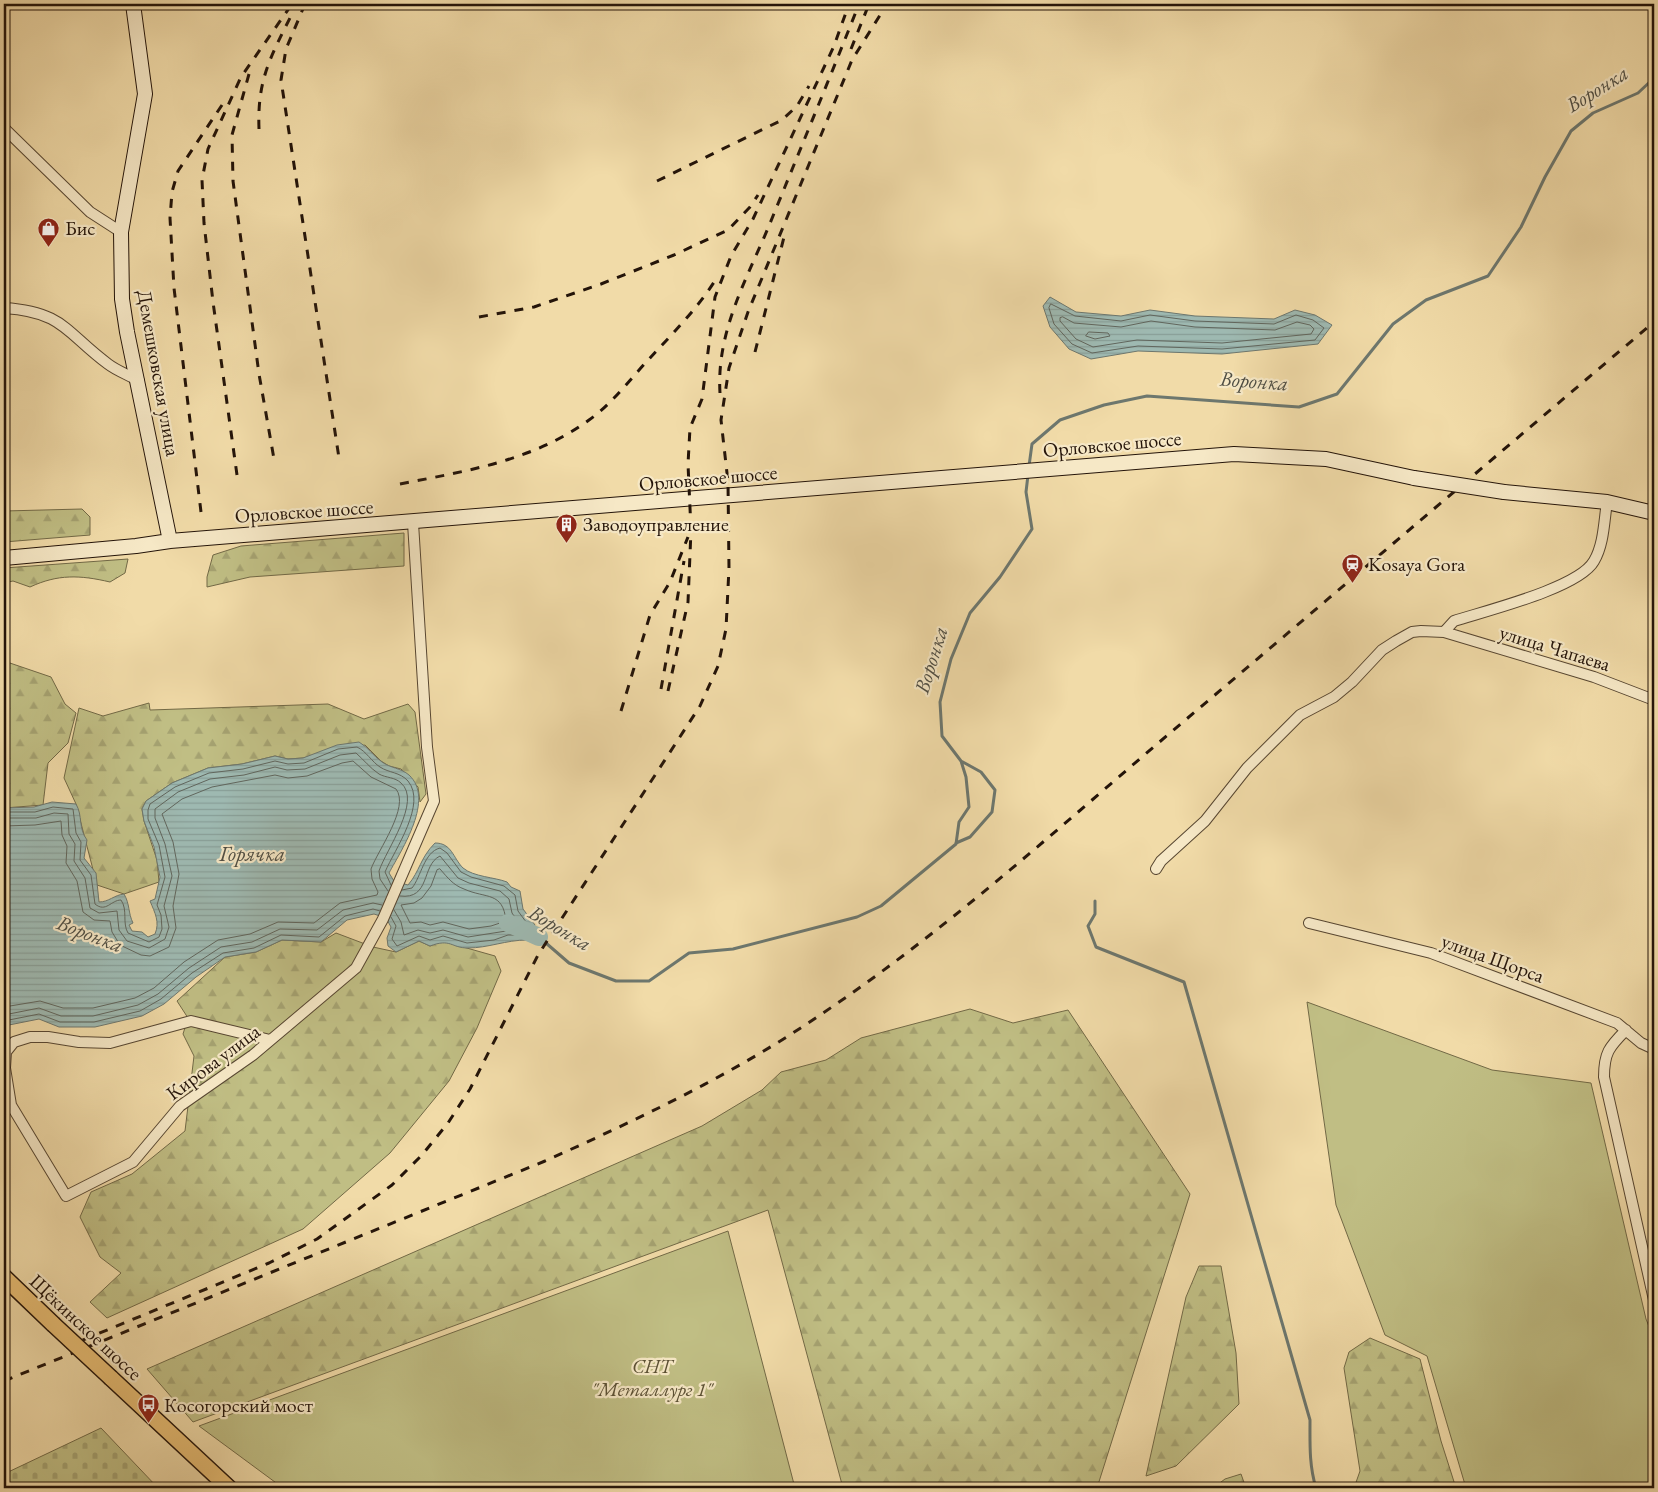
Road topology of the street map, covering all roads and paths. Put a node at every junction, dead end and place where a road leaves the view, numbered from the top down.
1 (133, 4) edge
2 (4, 128) edge
3 (121, 232) junction
4 (4, 308) edge
5 (139, 381) junction
6 (1607, 502) junction
7 (1654, 513) edge
8 (413, 523) junction
9 (170, 541) junction
10 (4, 558) edge
11 (1444, 632) junction
12 (1654, 700) edge
13 (1156, 869) dead end
14 (1309, 923) dead end
15 (1626, 1030) junction
16 (270, 1040) junction
17 (1654, 1049) edge
18 (4, 1277) edge
19 (1654, 1300) edge
20 (229, 1488) edge

1 - 3 main road, Демешковская улица
2 - 3 street
3 - 5 main road, Демешковская улица
4 - 5 street
5 - 9 main road, Демешковская улица
6 - 7 main road, Орловское шоссе
6 - 8 main road, Орловское шоссе, bridge
6 - 11 street
8 - 9 main road, Орловское шоссе
8 - 16 street, Кирова улица
9 - 10 main road, Орловское шоссе
11 - 12 street, улица Чапаева
11 - 13 street, улица Чапаева
14 - 15 street, улица Щорса
15 - 17 street, улица Щорса
15 - 19 street
16 - 16 street, Кирова улица
18 - 20 main road, Щёкинское шоссе, bridge

